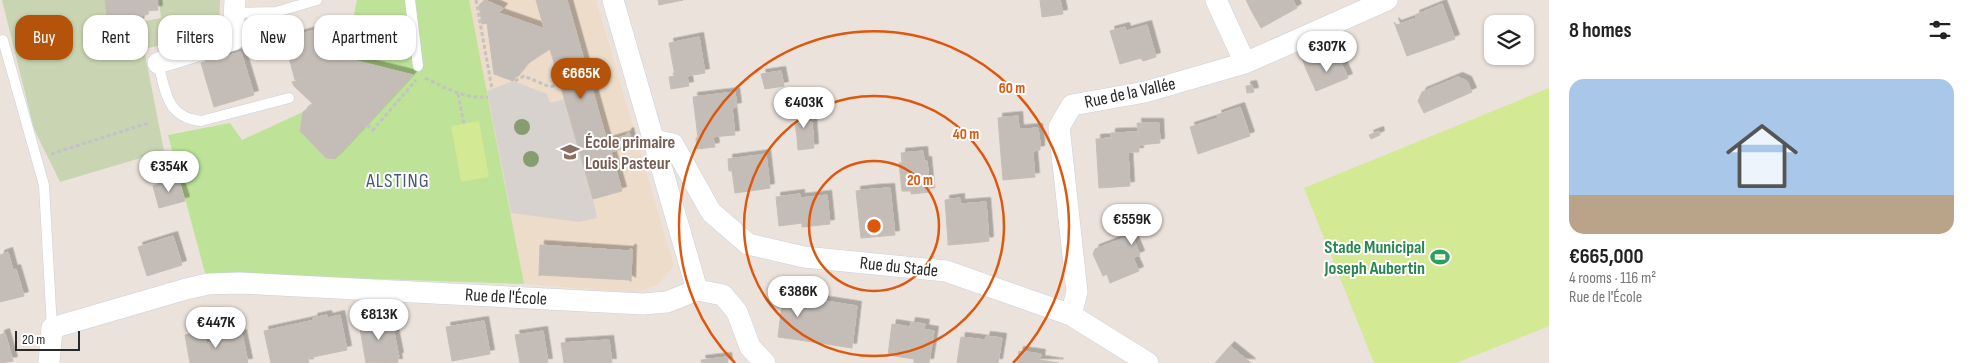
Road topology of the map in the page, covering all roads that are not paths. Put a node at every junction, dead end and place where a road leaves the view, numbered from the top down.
1 (317, 0) edge
2 (410, 0) edge
3 (613, 0) edge
4 (1216, 0) edge
5 (1387, 0) edge
6 (235, 6) edge
7 (3, 40) dead end
8 (158, 63) joint
9 (1245, 63) junction
10 (418, 66) dead end
11 (288, 98) dead end
12 (653, 140) junction
13 (697, 290) junction
14 (1071, 316) junction
15 (52, 328) junction
16 (49, 363) edge
17 (766, 363) edge
18 (1148, 363) edge

1 - 6 lane
2 - 10 lane
3 - 12 street
4 - 9 street
5 - 9 street, Rue de la Vallée
6 - 8 street
7 - 15 lane
8 - 11 lane
9 - 14 street, Rue de la Vallée
12 - 13 street
12 - 14 street, Rue du Stade
13 - 15 street, Rue de l'École
13 - 17 street
14 - 18 street, Rue du Stade
15 - 16 street

